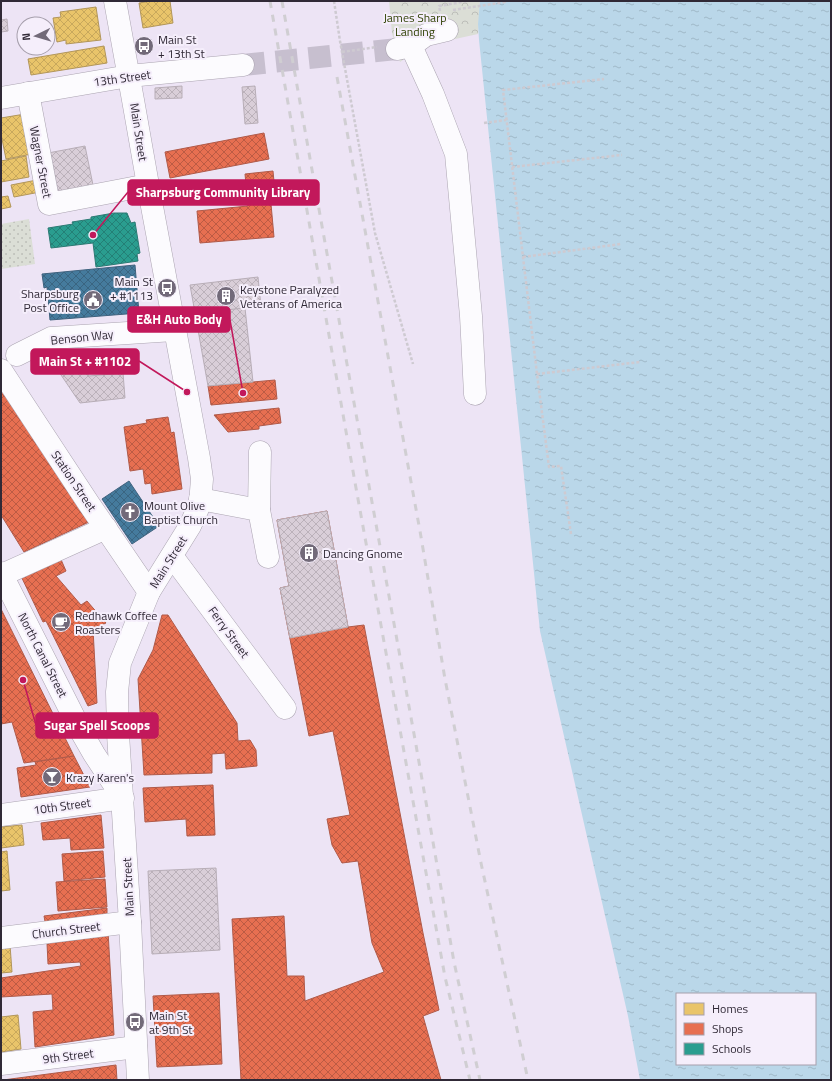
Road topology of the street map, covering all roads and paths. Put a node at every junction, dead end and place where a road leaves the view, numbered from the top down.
1 (115, 1) edge
2 (334, 1) edge
3 (505, 1) edge
4 (444, 21) joint
5 (397, 47) junction
6 (342, 52) junction
7 (243, 65) tunnel mouth
8 (129, 76) junction
9 (604, 79) dead end
10 (28, 94) junction
11 (1, 98) edge
12 (506, 120) junction
13 (484, 123) dead end
14 (622, 155) dead end
15 (512, 167) junction
16 (148, 185) junction
17 (621, 244) dead end
18 (523, 257) junction
19 (174, 330) junction
20 (17, 355) dead end
21 (640, 362) dead end
22 (413, 364) dead end
23 (1, 370) edge
24 (537, 374) junction
25 (475, 394) dead end
26 (260, 452) dead end
27 (200, 498) junction
28 (259, 510) junction
29 (106, 528) junction
30 (571, 534) dead end
31 (172, 556) junction
32 (268, 557) dead end
33 (2, 574) edge
34 (150, 592) junction
35 (285, 708) dead end
36 (123, 798) junction
37 (1, 815) edge
38 (130, 922) junction
39 (1, 938) edge
40 (136, 1047) junction
41 (1, 1064) edge
42 (138, 1080) edge

1 - 8 street, Main Street
2 - 6 path
3 - 4 path
4 - 5 street
5 - 6 path
5 - 25 street
6 - 22 path
7 - 8 street, 13th Street
8 - 10 street, 13th Street
8 - 16 street, Main Street
9 - 12 path
10 - 11 street, 13th Street
10 - 16 street, Wagner Street
12 - 13 path
12 - 15 path
14 - 15 path
15 - 18 path
16 - 19 street, Main Street
17 - 18 path
18 - 24 path
19 - 20 street, Benson Way
19 - 27 street, Main Street
21 - 24 path
23 - 29 street, Station Street
24 - 30 path
26 - 28 street
27 - 28 street
27 - 31 street, Main Street
28 - 32 street
29 - 33 street
29 - 34 street, Station Street
31 - 34 street, Main Street
31 - 35 street, Ferry Street
33 - 36 street, North Canal Street
34 - 36 street, Main Street
36 - 37 street, 10th Street
36 - 38 street, Main Street
38 - 39 street, Church Street
38 - 40 street, Main Street
40 - 41 street, 9th Street
40 - 42 street, Main Street

